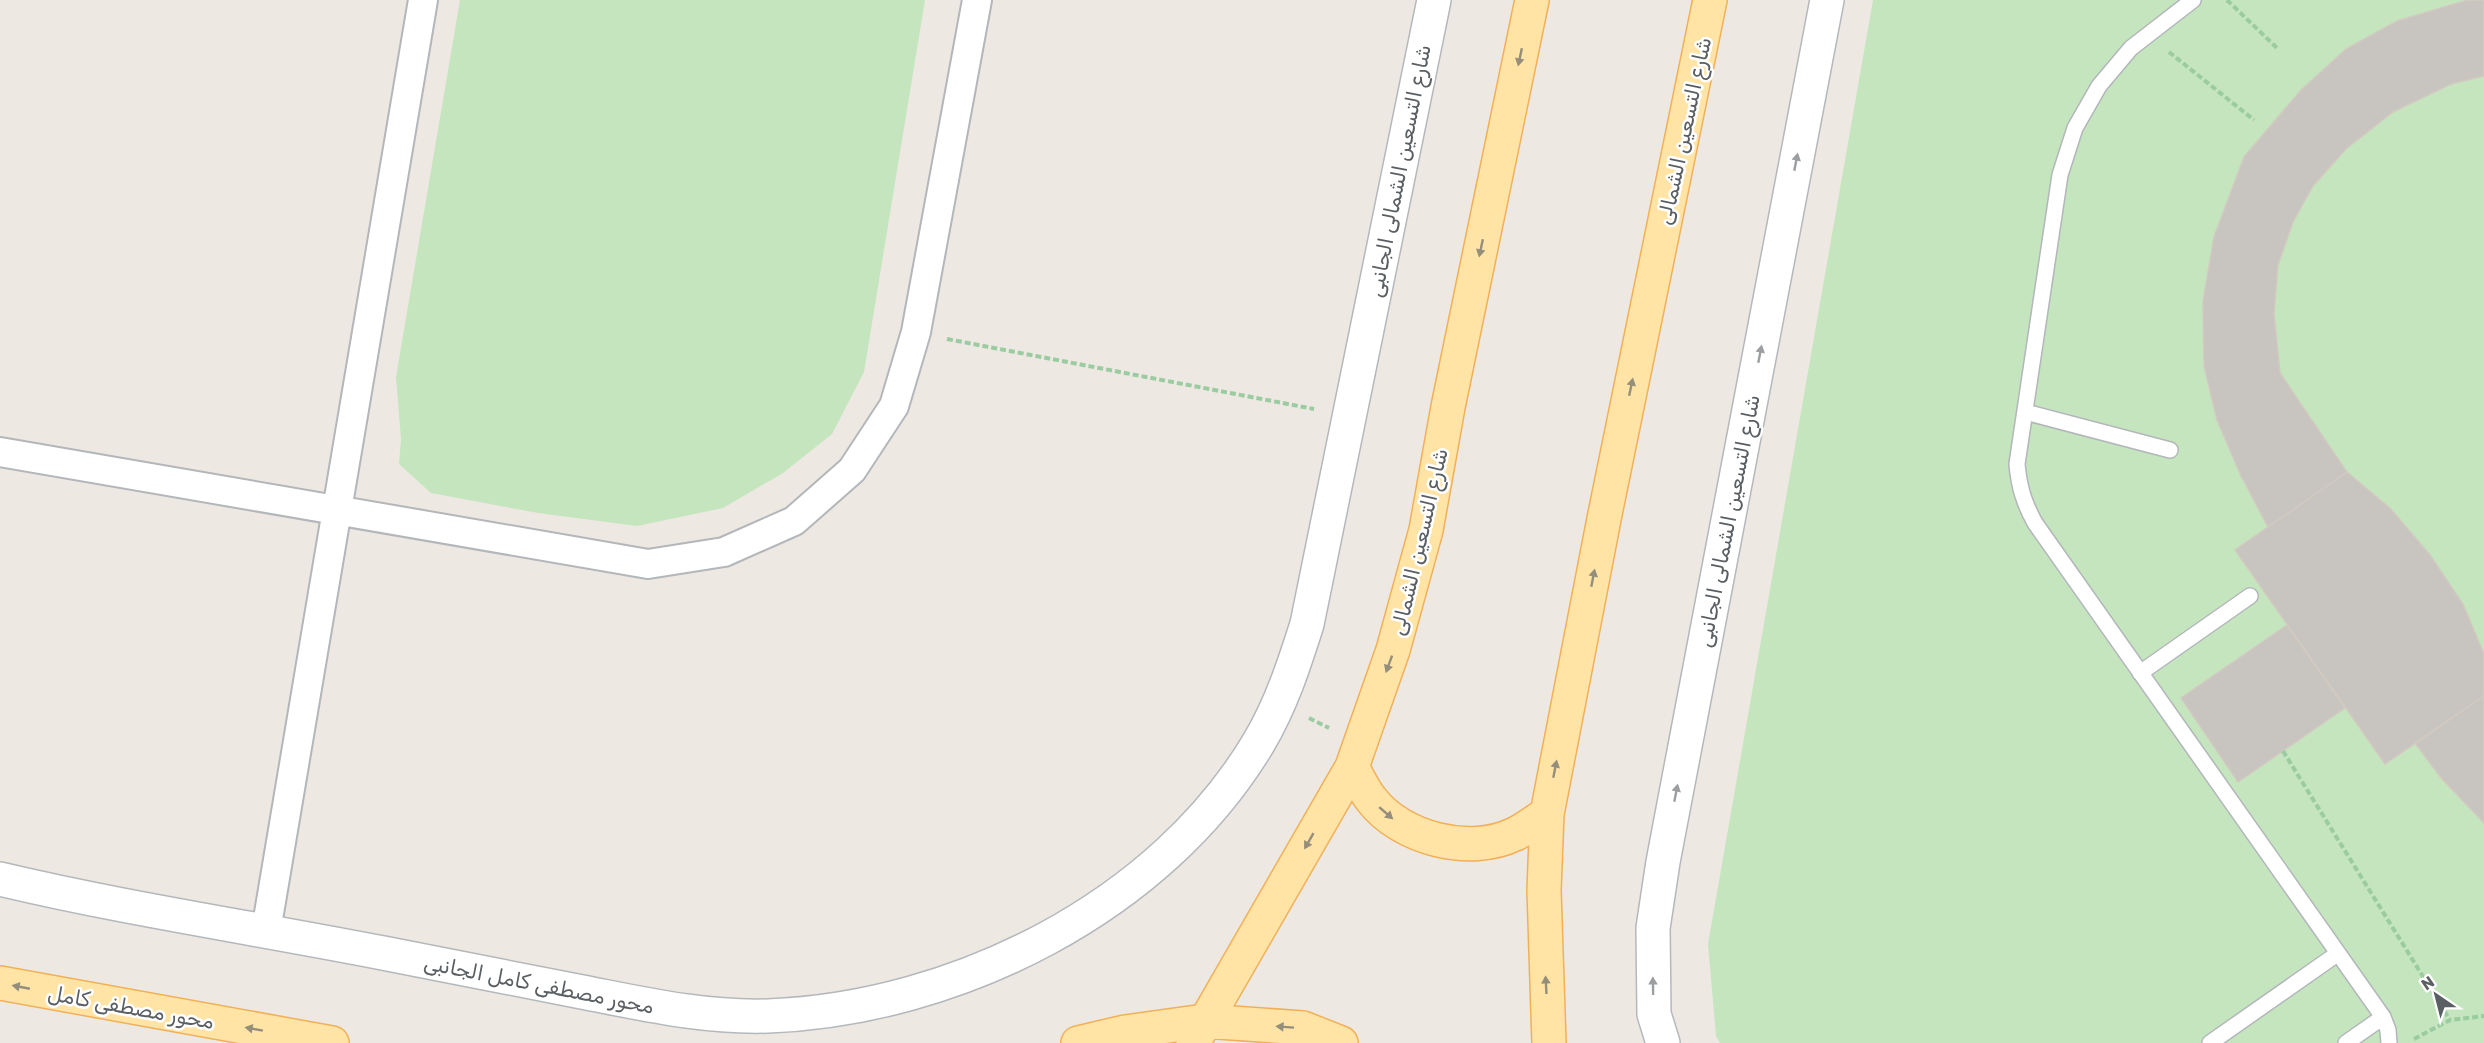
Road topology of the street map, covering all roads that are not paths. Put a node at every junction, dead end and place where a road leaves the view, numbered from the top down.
1 (423, 0) edge
2 (978, 0) edge
3 (1434, 0) edge
4 (1532, 0) edge
5 (1710, 0) edge
6 (1827, 0) edge
7 (2193, 0) edge
8 (2025, 412) junction
9 (2170, 450) dead end
10 (0, 452) edge
11 (336, 510) junction
12 (2250, 596) dead end
13 (2140, 673) junction
14 (1356, 755) junction
15 (1547, 814) junction
16 (0, 879) edge
17 (1068, 926) joint
18 (266, 931) junction
19 (2337, 954) junction
20 (0, 983) edge
21 (2383, 1017) junction
22 (1198, 1032) edge
23 (332, 1043) edge
24 (1078, 1043) edge
25 (1341, 1043) edge
26 (1549, 1043) edge
27 (1663, 1043) edge
28 (2210, 1043) edge
29 (2346, 1043) edge
30 (2389, 1043) edge

1 - 11 street
2 - 11 street
3 - 17 street, شارع التسعين الشمالى الجانبى
4 -> 14 main road, شارع التسعين الشمالى
15 -> 5 main road, شارع التسعين الشمالى
27 -> 6 street, شارع التسعين الشمالى الجانبى
7 - 8 lane
8 - 9 lane
8 - 13 lane
10 - 11 street
11 - 18 street
12 - 13 lane
13 - 19 lane
14 -> 15 main road
14 -> 22 main road, شارع التسعين الشمالى
26 -> 15 main road, شارع التسعين الشمالى
16 - 18 street, محور مصطفى كامل الجانبى
17 - 18 street, محور مصطفى كامل الجانبى
19 - 21 lane
19 - 28 lane
23 -> 20 main road, محور مصطفى كامل
21 - 29 lane
21 - 30 lane
22 - 24 main road
25 -> 22 main road

